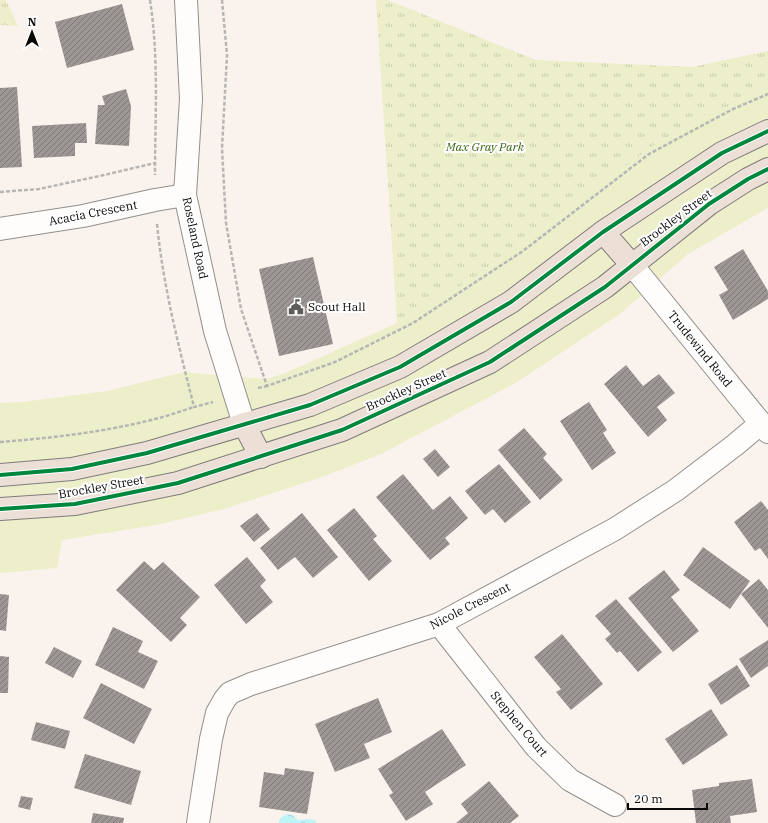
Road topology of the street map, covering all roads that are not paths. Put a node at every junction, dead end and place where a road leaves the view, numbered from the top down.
1 (186, 0) edge
2 (768, 131) edge
3 (768, 169) edge
4 (185, 195) junction
5 (0, 229) edge
6 (603, 232) junction
7 (632, 265) junction
8 (244, 424) junction
9 (764, 428) edge
10 (261, 457) junction
11 (0, 474) edge
12 (0, 509) edge
13 (439, 624) junction
14 (615, 805) dead end
15 (198, 823) edge

1 - 4 street, Roseland Road
2 - 6 main road, Brockley Street
3 - 7 main road, Brockley Street
4 - 5 street, Acacia Crescent
4 - 8 street, Roseland Road
6 - 7 main road
6 - 8 main road, Brockley Street
7 - 9 street, Trudewind Road
7 - 10 main road, Brockley Street
8 - 10 main road
8 - 11 main road, Brockley Street
9 - 13 street, Nicole Crescent
10 - 12 main road, Brockley Street
13 - 14 street, Stephen Court
13 - 15 street, Nicole Crescent

